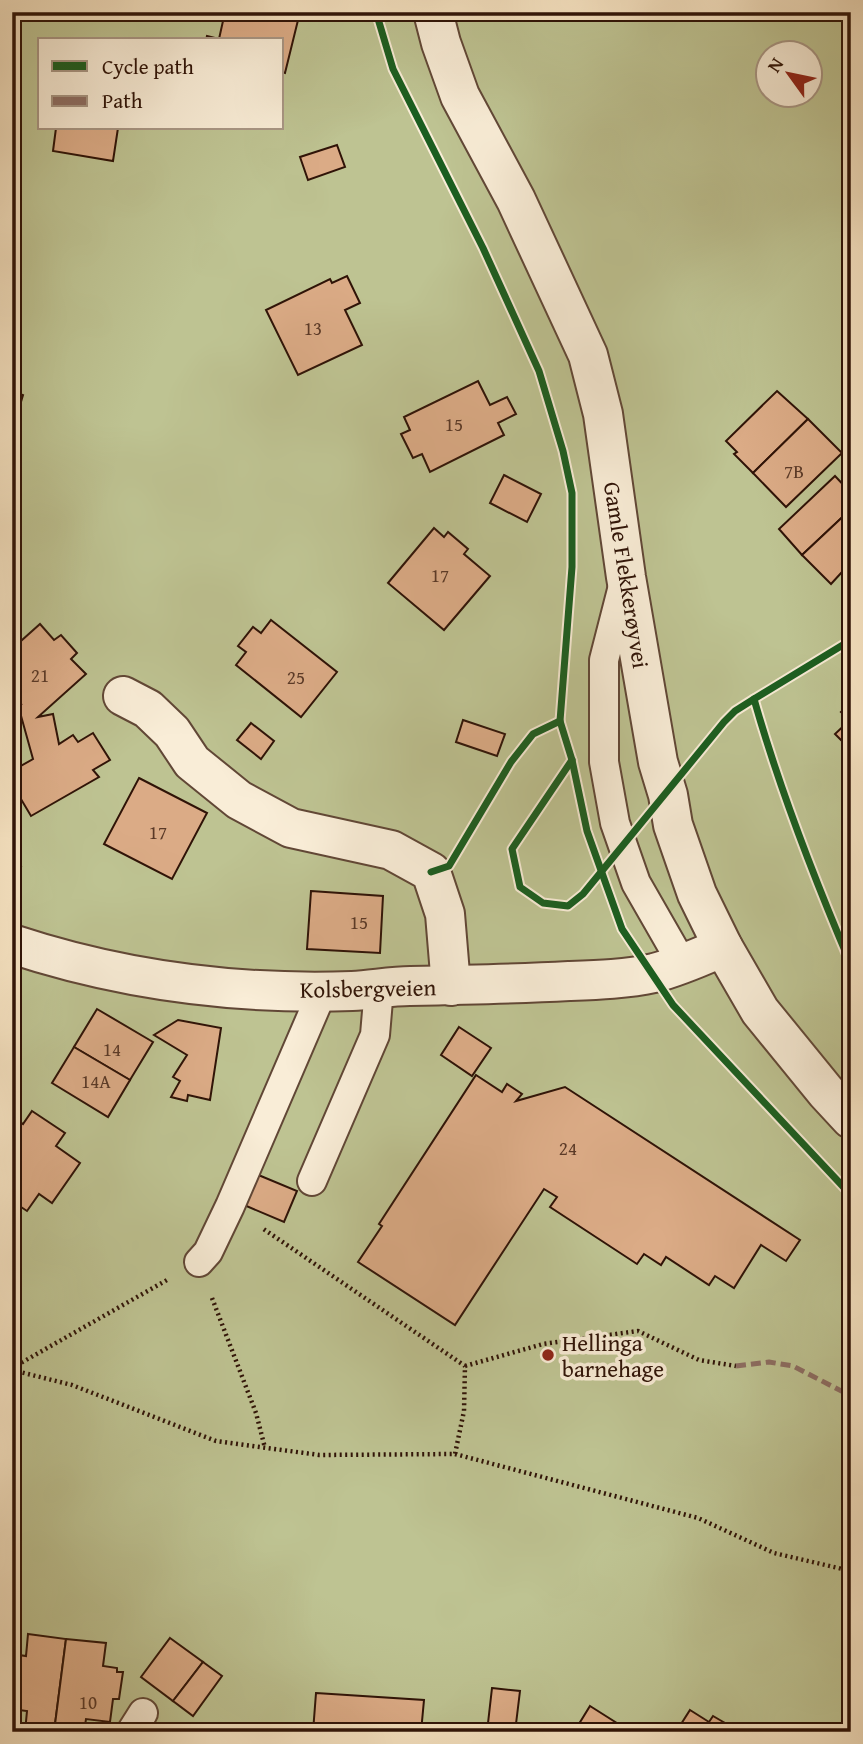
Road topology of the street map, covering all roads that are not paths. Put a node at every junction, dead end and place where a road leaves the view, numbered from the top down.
1 (433, 12) edge
2 (626, 577) junction
3 (123, 696) dead end
4 (12, 944) edge
5 (723, 947) junction
6 (682, 965) junction
7 (451, 986) junction
8 (379, 988) junction
9 (323, 990) junction
10 (851, 1119) edge
11 (312, 1181) dead end
12 (199, 1262) road end

1 - 2 street, Gamle Flekkerøyvei
2 - 5 street, Gamle Flekkerøyvei
2 - 6 lane
3 - 7 street
4 - 9 street, Kolsbergveien
5 - 6 street, Kolsbergveien
5 - 10 street, Gamle Flekkerøyvei
6 - 7 street, Kolsbergveien
7 - 8 street, Kolsbergveien
8 - 9 street, Kolsbergveien
8 - 11 lane
9 - 12 lane

